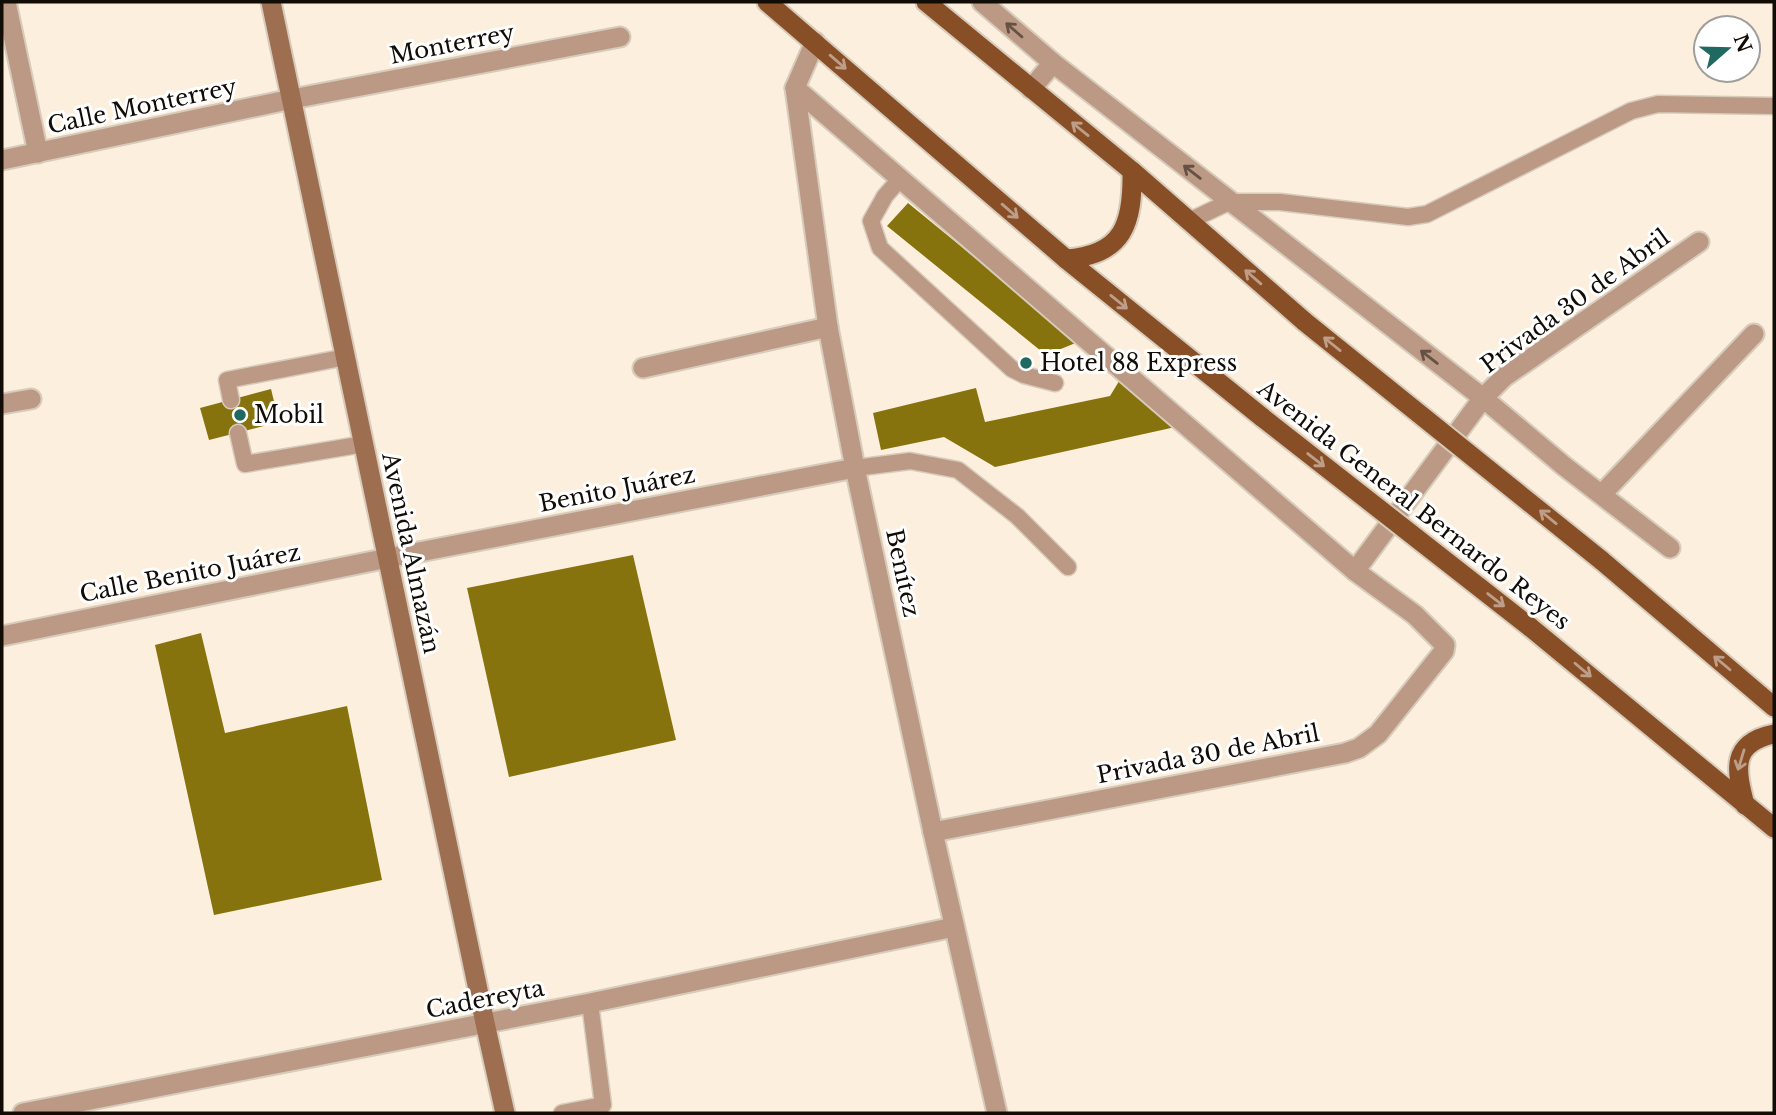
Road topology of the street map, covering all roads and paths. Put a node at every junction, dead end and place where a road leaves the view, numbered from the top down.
1 (6, 2) edge
2 (271, 2) edge
3 (767, 2) edge
4 (926, 2) edge
5 (982, 2) edge
6 (620, 37) dead end
7 (815, 42) junction
8 (1054, 63) junction
9 (795, 88) junction
10 (1031, 89) junction
11 (292, 99) junction
12 (1774, 106) edge
13 (38, 153) junction
14 (2, 160) edge
15 (1132, 172) junction
16 (900, 179) junction
17 (1229, 202) junction
18 (1189, 221) junction
19 (1699, 242) dead end
20 (1066, 259) junction
21 (828, 327) junction
22 (1754, 334) dead end
23 (346, 357) junction
24 (643, 368) dead end
25 (1055, 383) dead end
26 (1483, 398) junction
27 (31, 399) dead end
28 (231, 400) dead end
29 (2, 404) edge
30 (238, 433) dead end
31 (364, 444) junction
32 (855, 468) junction
33 (1602, 494) junction
34 (1670, 548) dead end
35 (388, 558) junction
36 (1068, 567) dead end
37 (1356, 571) junction
38 (2, 636) edge
39 (1774, 708) edge
40 (1774, 733) edge
41 (1745, 805) junction
42 (1774, 828) edge
43 (933, 832) junction
44 (954, 927) junction
45 (590, 1003) junction
46 (485, 1023) junction
47 (23, 1113) edge
48 (505, 1113) edge
49 (562, 1113) edge
50 (997, 1113) edge

1 - 13 street
2 - 11 main road, Avenida Almazán
3 - 7 main road, Avenida General Bernardo Reyes
4 - 10 main road
8 -> 5 street
6 - 11 street, Monterrey
7 - 9 street
7 -> 20 main road, Avenida General Bernardo Reyes
8 - 10 street
17 -> 8 street
9 - 16 street
9 - 21 street, Benítez
15 -> 10 main road
11 - 13 street, Calle Monterrey
11 - 23 main road, Avenida Almazán
12 - 17 lane
13 - 14 street, Calle Monterrey
15 - 18 main road
15 - 20 main road
16 - 25 lane
16 - 37 street
17 - 18 lane
26 -> 17 street
39 -> 18 main road, bridge
19 - 26 street, Privada 30 de Abril
20 -> 41 main road, Avenida General Bernardo Reyes, bridge
21 - 24 street
21 - 32 street, Benítez
22 - 33 street
23 - 28 lane
23 - 31 main road, Avenida Almazán
26 - 33 street
26 - 37 street, Privada 30 de Abril
27 - 29 street
30 - 31 lane
31 - 35 main road, Avenida Almazán
32 - 35 street, Benito Juárez
32 - 36 lane
32 - 43 street, Benítez
33 - 34 street
35 - 38 street, Calle Benito Juárez
35 - 46 main road, Avenida Almazán
37 - 43 street, Privada 30 de Abril
40 -> 41 main road
41 - 42 main road, Avenida General Bernardo Reyes
43 - 44 street, Benítez
44 - 45 street, Cadereyta
44 - 50 street, Benítez
45 - 46 street, Cadereyta
45 - 49 lane
46 - 47 street, Cadereyta
46 - 48 main road, Avenida Almazán

